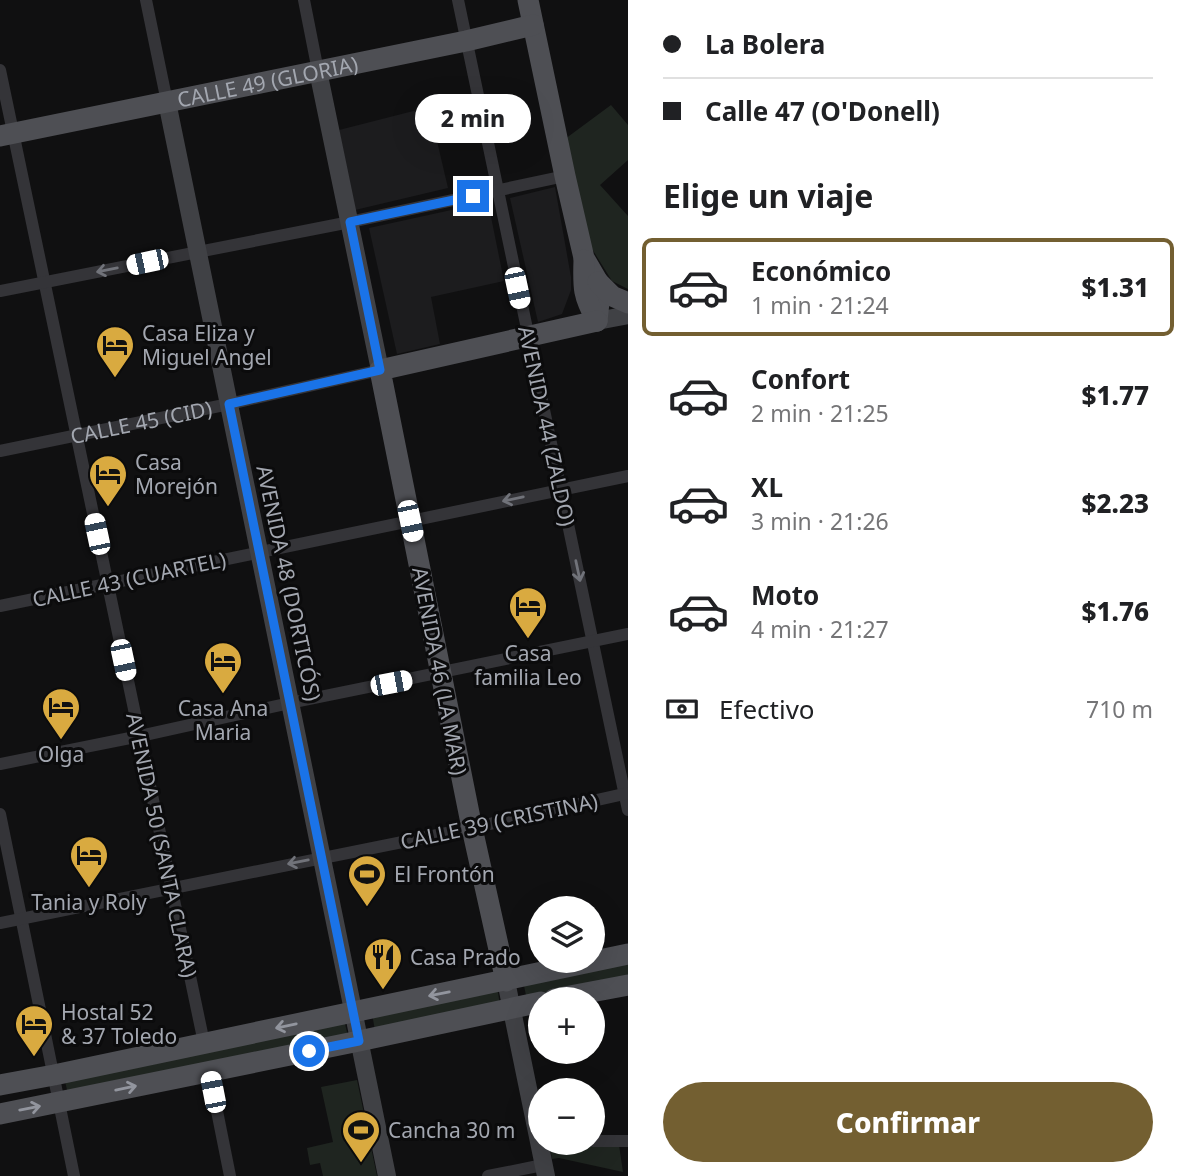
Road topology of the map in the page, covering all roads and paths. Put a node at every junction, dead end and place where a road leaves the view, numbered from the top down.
1 (146, 0) edge
2 (304, 0) edge
3 (457, 0) edge
4 (527, 0) edge
5 (533, 25) junction
6 (499, 33) junction
7 (466, 41) junction
8 (540, 55) junction
9 (0, 70) edge
10 (318, 71) junction
11 (167, 102) junction
12 (6, 135) edge
13 (565, 176) junction
14 (497, 191) junction
15 (350, 222) junction
16 (198, 252) junction
17 (44, 283) junction
18 (591, 285) junction
19 (0, 291) edge
20 (628, 303) edge
21 (628, 315) edge
22 (597, 321) junction
23 (555, 330) junction
24 (528, 337) junction
25 (380, 370) junction
26 (229, 404) junction
27 (76, 435) junction
28 (0, 451) edge
29 (628, 476) edge
30 (561, 490) junction
31 (410, 521) junction
32 (259, 552) junction
33 (107, 584) junction
34 (0, 606) edge
35 (628, 634) edge
36 (593, 642) junction
37 (441, 673) junction
38 (290, 703) junction
39 (139, 736) junction
40 (0, 764) edge
41 (626, 793) edge
42 (628, 810) edge
43 (0, 814) edge
44 (472, 828) junction
45 (322, 858) junction
46 (171, 888) junction
47 (22, 918) junction
48 (0, 923) edge
49 (628, 954) edge
50 (506, 981) junction
51 (628, 985) edge
52 (605, 989) edge
53 (528, 1005) edge
54 (511, 1008) junction
55 (353, 1011) junction
56 (359, 1041) junction
57 (204, 1044) junction
58 (209, 1071) junction
59 (54, 1075) junction
60 (0, 1085) edge
61 (528, 1086) edge
62 (60, 1102) junction
63 (0, 1114) edge
64 (605, 1141) edge
65 (628, 1141) edge
66 (545, 1170) edge
67 (75, 1176) edge
68 (230, 1176) edge
69 (387, 1176) edge
70 (488, 1176) edge

1 - 11 street, AVENIDA 48 (DORTICÓS)
2 - 10 street, AVENIDA 46 (LA MAR)
3 - 7 street, AVENIDA 44 (ZALDO)
4 - 5 main road
4 - 6 main road
5 - 6 main road, CALLE 49 (GLORIA)
5 - 8 main road
6 - 7 main road, CALLE 49 (GLORIA)
6 - 8 main road
7 - 10 main road, CALLE 49 (GLORIA)
7 - 14 street, AVENIDA 44 (ZALDO)
8 - 13 main road
9 - 12 street, AVENIDA 50 (SANTA CLARA)
10 - 11 main road, CALLE 49 (GLORIA)
10 - 15 street, AVENIDA 46 (LA MAR)
11 - 12 main road, CALLE 49 (GLORIA)
11 - 16 street, AVENIDA 48 (DORTICÓS)
12 - 17 street, AVENIDA 50 (SANTA CLARA)
13 - 14 street
13 - 18 main road
14 - 15 street
14 - 24 street, AVENIDA 44 (ZALDO)
15 - 16 street
15 - 25 street, AVENIDA 46 (LA MAR)
16 -> 17 street
16 - 26 street, AVENIDA 48 (DORTICÓS)
17 - 19 street
17 - 27 street, AVENIDA 50 (SANTA CLARA)
18 - 20 main road
18 - 22 main road
18 - 23 main road
21 - 22 street
22 - 23 main road, CALLE 45 (CID)
23 - 24 main road, CALLE 45 (CID)
24 - 25 main road, CALLE 45 (CID)
24 - 30 street, AVENIDA 44 (ZALDO)
25 - 26 street, CALLE 45 (CID)
25 - 31 main road, AVENIDA 46 (LA MAR)
26 - 27 street, CALLE 45 (CID)
26 - 32 street, AVENIDA 48 (DORTICÓS)
27 - 28 street, CALLE 45 (CID)
27 - 33 street, AVENIDA 50 (SANTA CLARA)
29 - 30 street, CALLE 43 (CUARTEL)
30 -> 31 street, CALLE 43 (CUARTEL)
30 -> 36 street, AVENIDA 44 (ZALDO)
31 - 32 street, CALLE 43 (CUARTEL)
31 - 37 main road, AVENIDA 46 (LA MAR)
32 - 33 street, CALLE 43 (CUARTEL)
32 - 38 street, AVENIDA 48 (DORTICÓS)
33 - 34 street, CALLE 43 (CUARTEL)
33 - 39 street, AVENIDA 50 (SANTA CLARA)
35 - 36 street
36 - 37 street
36 - 41 street, AVENIDA 44 (ZALDO)
37 - 38 street
37 - 44 main road, AVENIDA 46 (LA MAR)
38 - 39 street
38 - 45 street, AVENIDA 48 (DORTICÓS)
39 - 40 street
39 - 46 street, AVENIDA 50 (SANTA CLARA)
41 - 42 street, AVENIDA 44 (ZALDO)
41 - 44 street, CALLE 39 (CRISTINA)
43 - 47 street
44 - 45 street, CALLE 39 (CRISTINA)
44 - 50 main road, AVENIDA 46 (LA MAR)
45 -> 46 street, CALLE 39 (CRISTINA)
45 - 55 street, AVENIDA 48 (DORTICÓS)
46 - 47 street, CALLE 39 (CRISTINA)
46 - 57 street, AVENIDA 50 (SANTA CLARA)
47 - 48 street, CALLE 39 (CRISTINA)
47 - 59 street
49 - 50 main road
50 - 54 street, AVENIDA 46 (LA MAR)
50 -> 55 main road
51 - 52 main road
53 - 54 main road
54 - 56 main road
54 - 61 street, AVENIDA 46 (LA MAR)
55 - 56 street, AVENIDA 48 (DORTICÓS)
55 -> 57 main road
56 - 58 main road
56 - 69 street, AVENIDA 48 (DORTICÓS)
57 - 59 main road
62 -> 58 main road
58 - 68 street
59 - 60 main road
59 - 62 street
63 -> 62 main road
62 - 67 street
64 - 65 street
66 - 70 street

